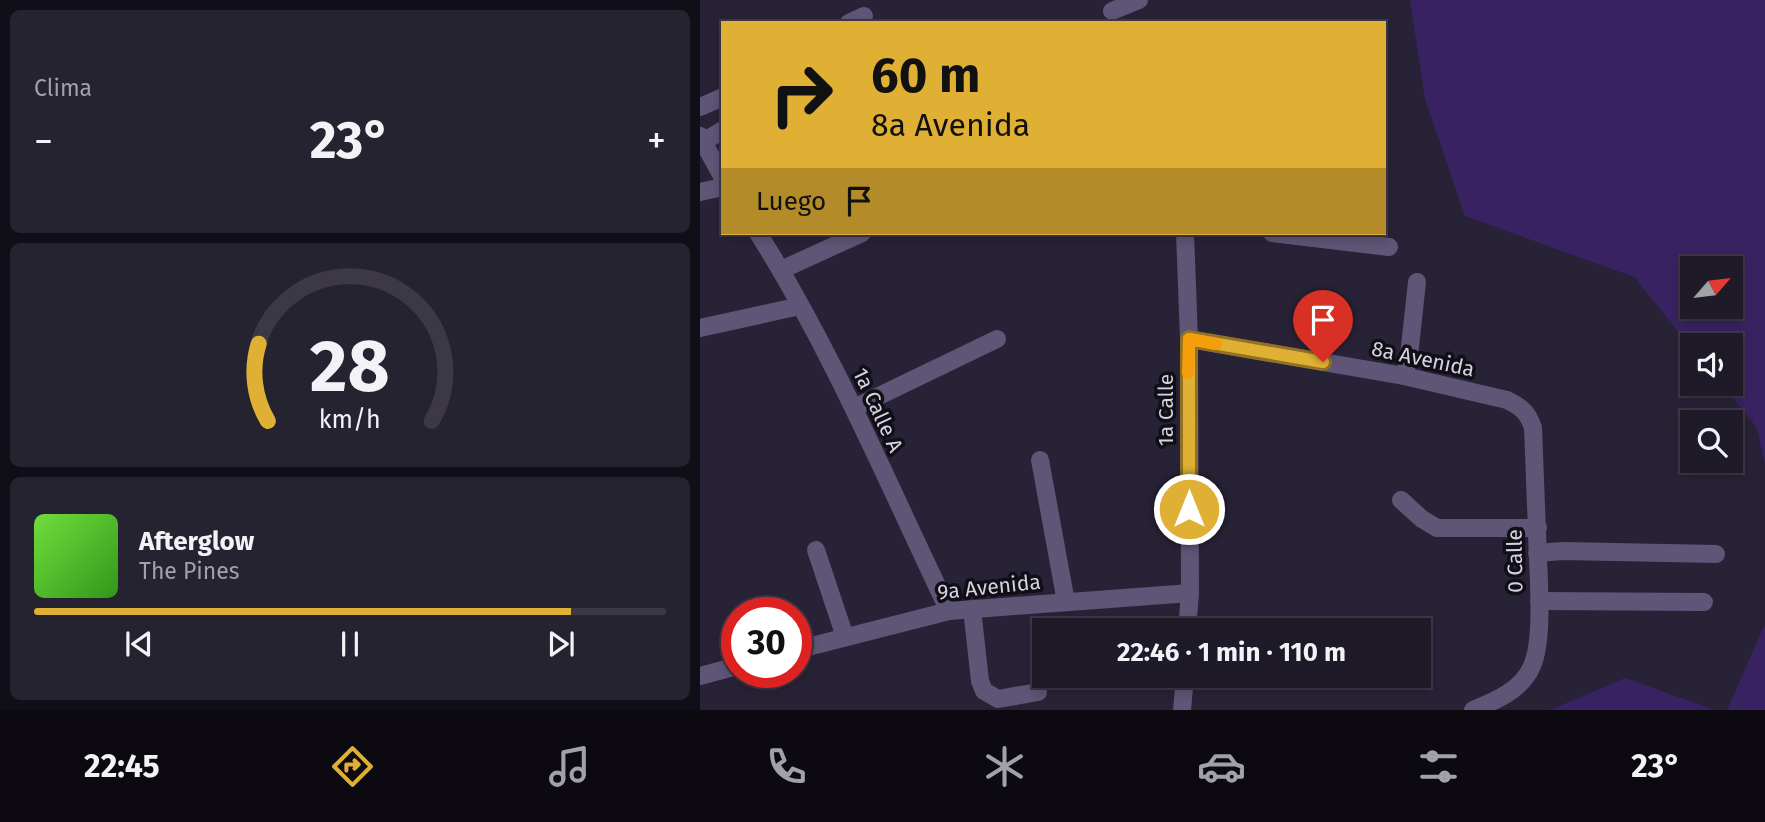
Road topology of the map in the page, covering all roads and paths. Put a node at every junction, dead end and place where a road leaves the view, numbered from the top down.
1 (1139, 0) edge
2 (1112, 11) edge
3 (721, 98) edge
4 (700, 107) edge
5 (721, 131) edge
6 (702, 139) edge
7 (715, 171) edge
8 (721, 187) edge
9 (700, 192) edge
10 (759, 235) edge
11 (858, 235) edge
12 (1185, 235) edge
13 (1289, 235) edge
14 (1389, 247) dead end
15 (781, 270) junction
16 (1417, 282) dead end
17 (800, 306) junction
18 (700, 328) edge
19 (1189, 339) junction
20 (997, 340) dead end
21 (1404, 376) junction
22 (1521, 407) joint
23 (854, 408) junction
24 (1040, 460) dead end
25 (1401, 500) dead end
26 (1538, 528) junction
27 (816, 550) dead end
28 (1537, 553) junction
29 (1716, 554) dead end
30 (1190, 593) junction
31 (1539, 601) junction
32 (1704, 602) dead end
33 (1066, 603) junction
34 (972, 609) junction
35 (949, 611) junction
36 (1189, 618) edge
37 (845, 637) junction
38 (812, 646) edge
39 (721, 669) edge
40 (701, 672) edge
41 (1184, 688) edge
42 (1038, 692) dead end
43 (1182, 710) edge
44 (1473, 710) edge

1 - 2 street
3 - 4 street
5 - 6 street
6 - 7 street
8 - 9 street
10 - 15 street, 1a Calle A
11 - 15 street
12 - 19 street, 1a Calle
13 - 14 street
15 - 17 street, 1a Calle A
16 - 21 street
17 - 18 street
17 - 23 street, 1a Calle A
19 - 21 street, 8a Avenida
19 - 30 street, 1a Calle
20 - 23 street
21 - 22 street, 8a Avenida
22 - 26 street, 0 Calle
23 - 35 street, 1a Calle A
24 - 33 street
25 - 26 street
26 - 28 street, 0 Calle
27 - 37 street
28 - 29 street
28 - 31 street, 0 Calle
30 - 33 street, 9a Avenida
30 - 36 street, 1a Calle
31 - 32 street
31 - 44 street, 0 Calle
33 - 34 street, 9a Avenida
34 - 35 street, 9a Avenida
34 - 42 street
35 - 37 street, 9a Avenida
37 - 38 street, 9a Avenida
39 - 40 street
41 - 43 street

